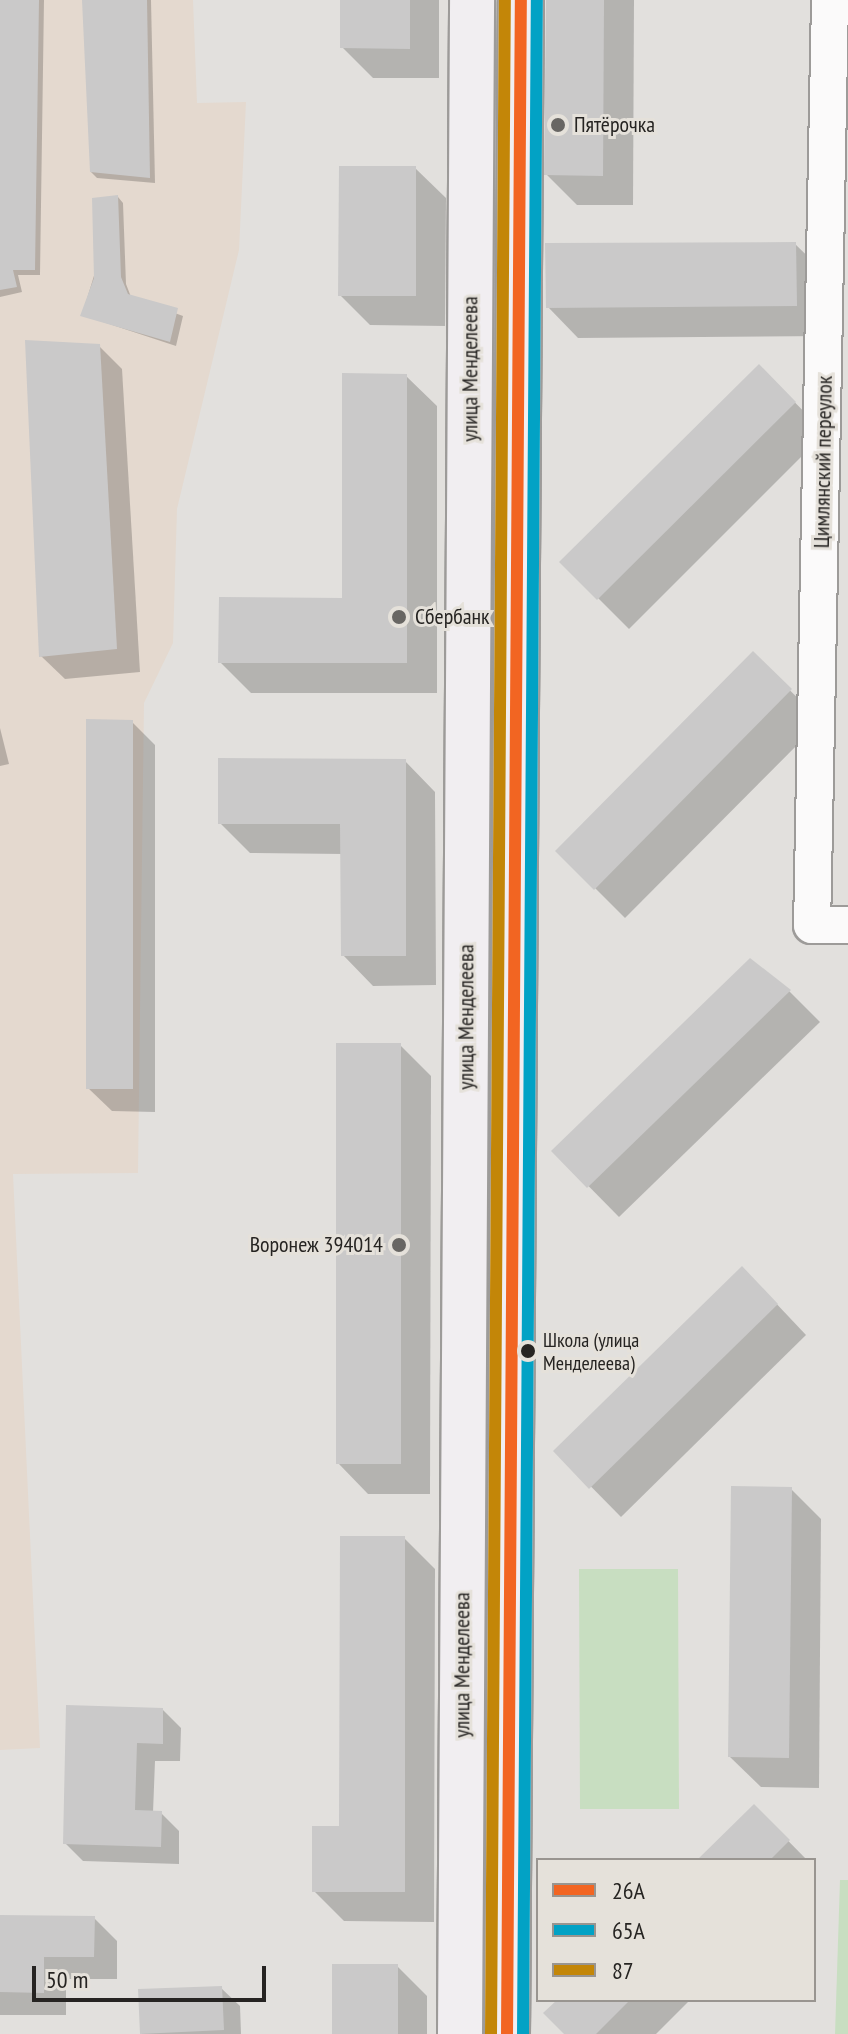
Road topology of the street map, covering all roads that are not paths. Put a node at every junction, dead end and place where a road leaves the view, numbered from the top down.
1 (472, 0) edge
2 (521, 0) edge
3 (830, 0) edge
4 (848, 925) edge
5 (507, 1939) junction
6 (460, 1940) junction
7 (460, 2034) edge
8 (507, 2034) edge

1 - 6 street, улица Менделеева
2 - 5 street
3 - 4 street, Цимлянский переулок
5 - 6 street
5 - 8 street
6 - 7 street, улица Менделеева

